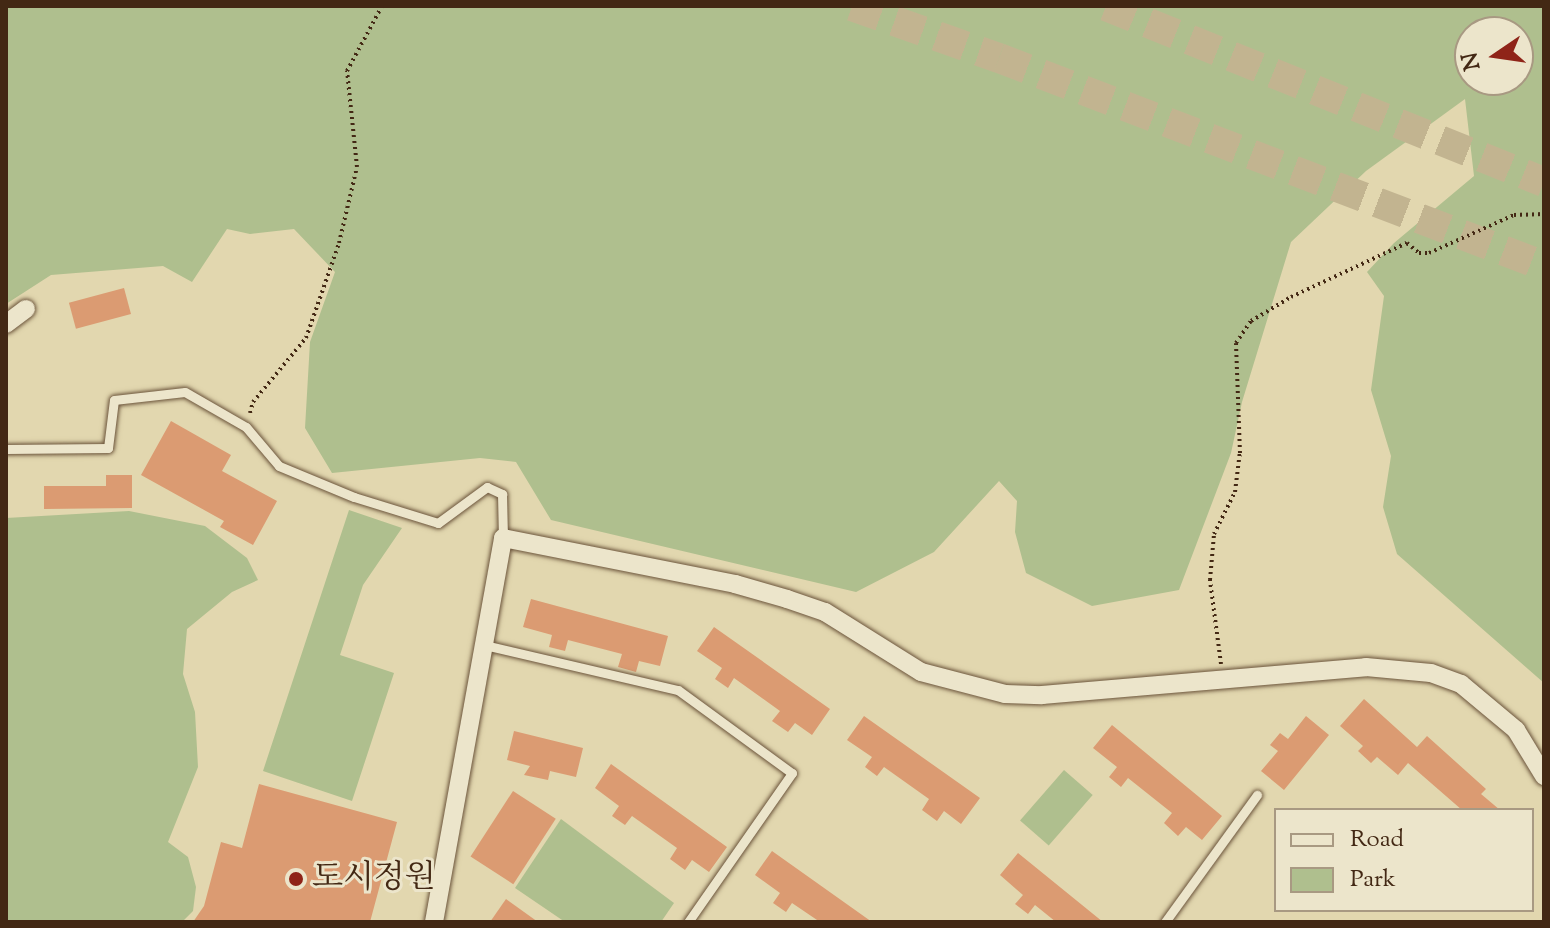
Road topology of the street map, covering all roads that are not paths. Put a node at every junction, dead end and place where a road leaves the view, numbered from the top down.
1 (26, 309) dead end
2 (6, 324) edge
3 (6, 449) edge
4 (503, 538) junction
5 (484, 645) junction
6 (1544, 776) edge
7 (1257, 795) dead end
8 (434, 922) edge
9 (688, 922) edge
10 (1165, 922) edge

1 - 2 street
3 - 4 lane
4 - 5 street
4 - 6 street
5 - 8 street
5 - 9 lane
7 - 10 lane

